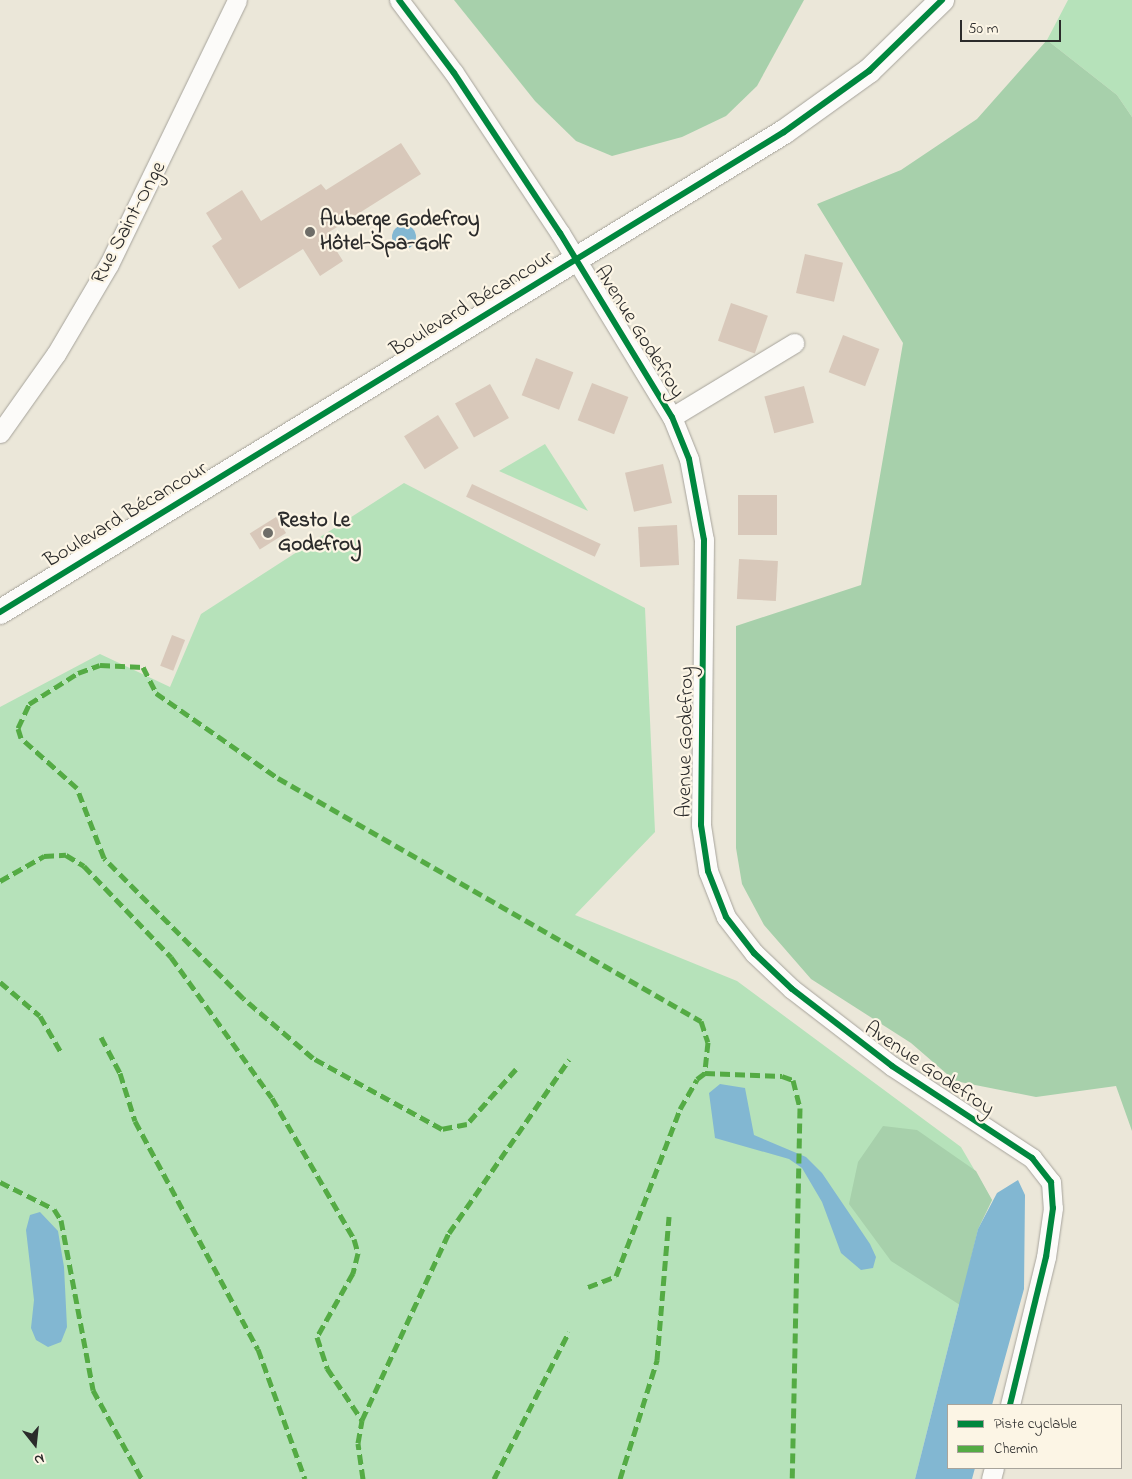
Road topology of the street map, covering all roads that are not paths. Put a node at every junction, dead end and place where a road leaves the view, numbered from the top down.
1 (237, 0) edge
2 (399, 0) edge
3 (942, 0) edge
4 (575, 260) junction
5 (794, 343) dead end
6 (672, 417) junction
7 (0, 432) edge
8 (0, 612) edge
9 (1010, 1404) edge

1 - 7 street, Rue Saint-Onge
2 - 4 street, Avenue Godefroy
3 - 4 main road, Boulevard Bécancour
4 - 6 street, Avenue Godefroy
4 - 8 main road, Boulevard Bécancour
5 - 6 street
6 - 9 street, Avenue Godefroy

